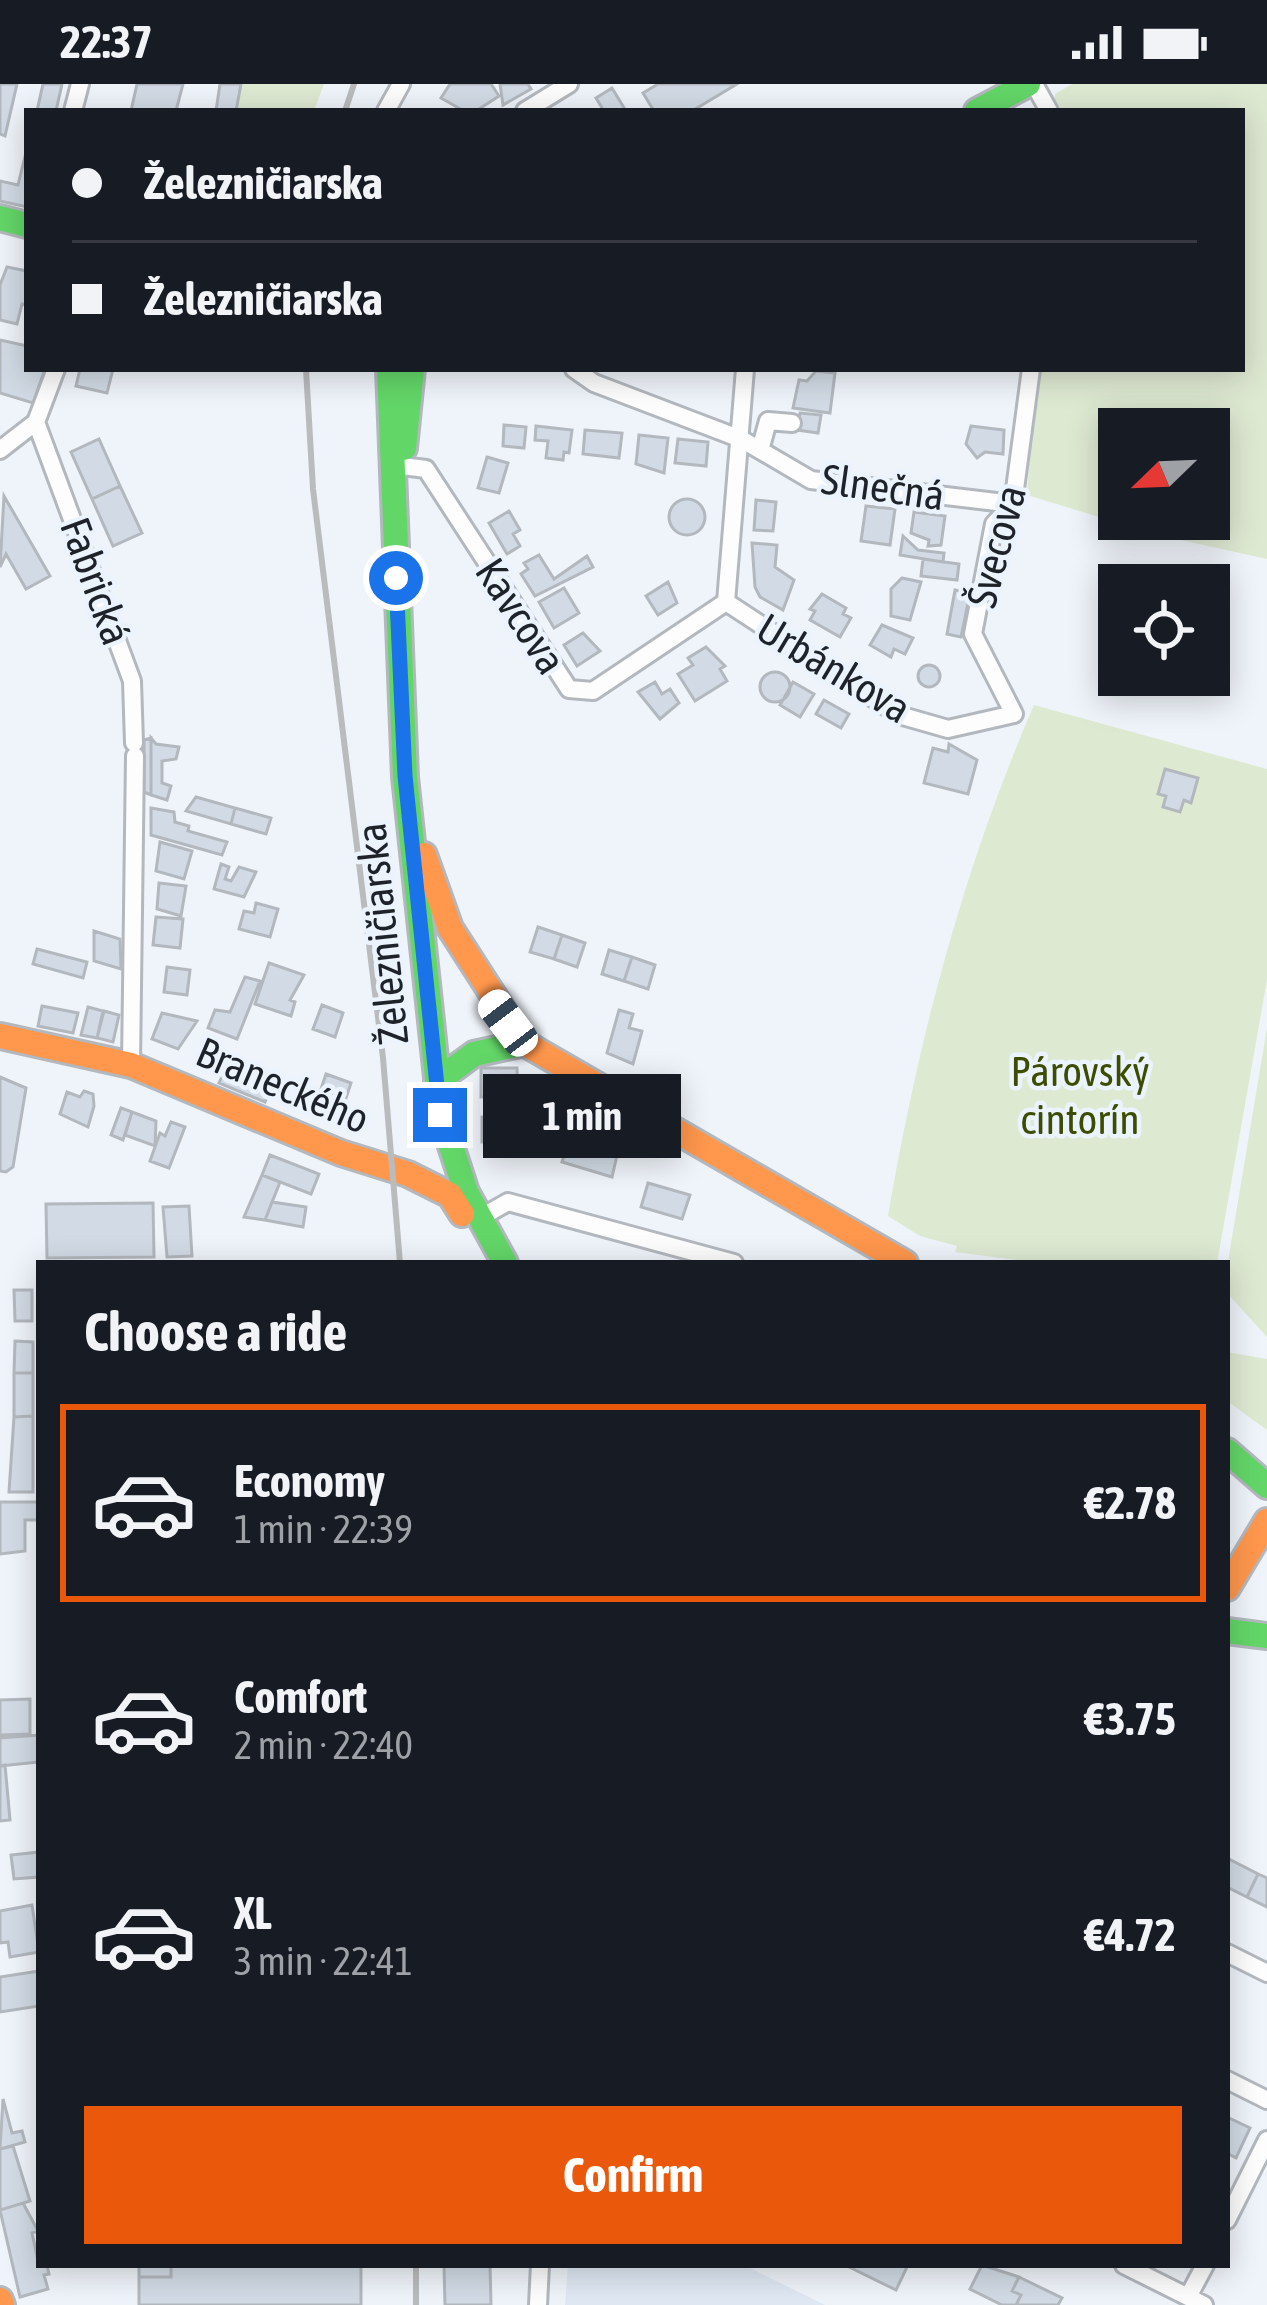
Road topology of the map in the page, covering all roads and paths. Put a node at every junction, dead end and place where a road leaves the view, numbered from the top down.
1 (569, 84) edge
2 (1031, 84) edge
3 (530, 108) edge
4 (983, 108) edge
5 (55, 372) edge
6 (389, 372) edge
7 (412, 372) edge
8 (578, 372) edge
9 (745, 372) edge
10 (1031, 372) edge
11 (36, 422) junction
12 (792, 423) dead end
13 (741, 439) junction
14 (0, 450) edge
15 (760, 451) junction
16 (402, 466) junction
17 (1012, 505) junction
18 (394, 540) junction
19 (726, 602) junction
20 (1014, 714) joint
21 (405, 776) junction
22 (0, 1036) edge
23 (524, 1043) junction
24 (131, 1065) junction
25 (436, 1081) junction
26 (440, 1115) junction
27 (408, 1174) junction
28 (478, 1219) junction
29 (500, 1260) edge
30 (500, 1260) edge
31 (723, 1260) edge
32 (899, 1260) edge
33 (1230, 1454) edge
34 (1267, 1486) edge
35 (1267, 1521) edge
36 (1247, 1565) edge
37 (1230, 1631) edge
38 (1267, 1636) edge
39 (1230, 1954) edge
40 (1267, 1973) edge
41 (1230, 2082) edge
42 (1267, 2100) edge
43 (1267, 2140) edge
44 (1230, 2214) edge
45 (540, 2268) edge
46 (1130, 2268) edge
47 (1204, 2268) edge
48 (1196, 2301) edge
49 (538, 2305) edge

1 - 3 street
2 - 4 street
5 - 11 street
6 - 18 street, Železničiarska
7 - 16 street, Železničiarska
8 - 13 street, Slnečná
9 - 13 street
10 - 17 street, Švecova
11 - 14 street
11 - 24 street, Fabrická
12 - 15 street, Slnečná
13 - 15 street, Slnečná
13 - 19 street
15 - 17 street, Slnečná
16 - 18 street, Železničiarska
16 - 19 street, Kavcova
17 - 20 street, Švecova
18 - 21 street, Železničiarska
19 - 20 street, Urbánkova
21 - 23 street, Železničiarska
21 - 25 street, Železničiarska
22 - 24 street, Braneckého
23 - 25 street
23 - 32 street
24 - 27 street, Braneckého
25 - 26 street, Železničiarska
26 - 27 street
26 - 28 street, Železničiarska
27 - 29 street, Braneckého
28 - 30 street, Železničiarska
28 - 31 street
33 - 34 street
35 - 36 street
37 - 38 street
39 - 40 street
41 - 42 street
43 - 44 street
45 - 49 street
46 - 48 street
47 - 48 street

